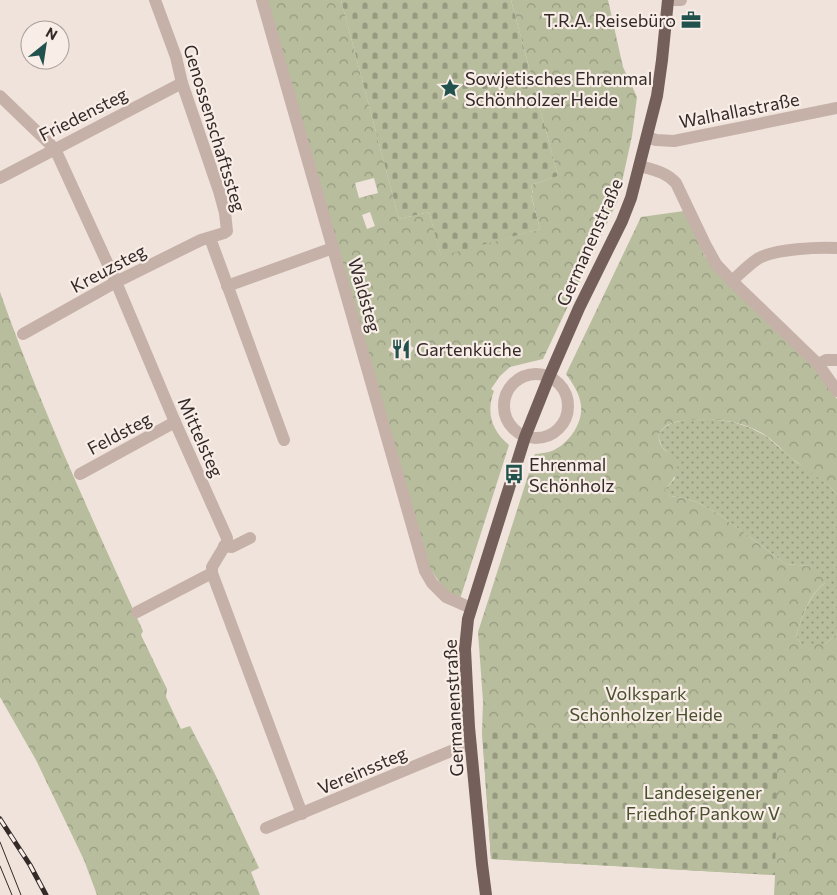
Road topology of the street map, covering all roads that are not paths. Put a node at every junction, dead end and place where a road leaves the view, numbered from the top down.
1 (155, 0) edge
2 (262, 0) edge
3 (668, 0) edge
4 (682, 0) edge
5 (182, 83) junction
6 (0, 96) edge
7 (837, 108) edge
8 (647, 137) junction
9 (55, 148) junction
10 (640, 166) junction
11 (0, 178) edge
12 (210, 238) junction
13 (333, 248) junction
14 (837, 248) edge
15 (732, 281) junction
16 (116, 282) junction
17 (227, 286) junction
18 (23, 334) dead end
19 (837, 360) edge
20 (818, 364) junction
21 (549, 377) junction
22 (837, 390) edge
23 (175, 422) junction
24 (525, 437) junction
25 (284, 440) dead end
26 (80, 474) dead end
27 (250, 538) dead end
28 (224, 546) junction
29 (212, 573) junction
30 (471, 608) junction
31 (137, 612) dead end
32 (471, 746) junction
33 (302, 814) junction
34 (266, 828) dead end
35 (486, 895) edge

1 - 5 street, Genossenschaftssteg
2 - 13 street, Waldsteg
3 - 4 street
3 - 8 main road, Germanenstraße
5 - 9 street, Friedensteg
5 - 12 street, Genossenschaftssteg
6 - 9 street, Mittelsteg
7 - 8 street, Walhallastraße
8 - 10 main road, Germanenstraße
9 - 11 street, Friedensteg
9 - 16 street, Mittelsteg
10 - 15 street
10 - 21 main road, Germanenstraße
12 - 16 street, Kreuzsteg
12 - 17 street
13 - 17 street
13 - 30 street, Waldsteg
14 - 15 street
15 - 20 street
16 - 18 street, Kreuzsteg
16 - 23 street, Mittelsteg
17 - 25 street
19 - 20 street
20 - 22 street
21 - 24 main road, Germanenstraße
21 - 24 street
21 - 24 street
23 - 26 street, Feldsteg
23 - 28 street, Mittelsteg
24 - 30 main road, Germanenstraße
27 - 28 street
28 - 29 street
29 - 31 street
29 - 33 street
30 - 32 main road, Germanenstraße
32 - 33 street, Vereinssteg
32 - 35 main road, Germanenstraße
33 - 34 street, Vereinssteg

